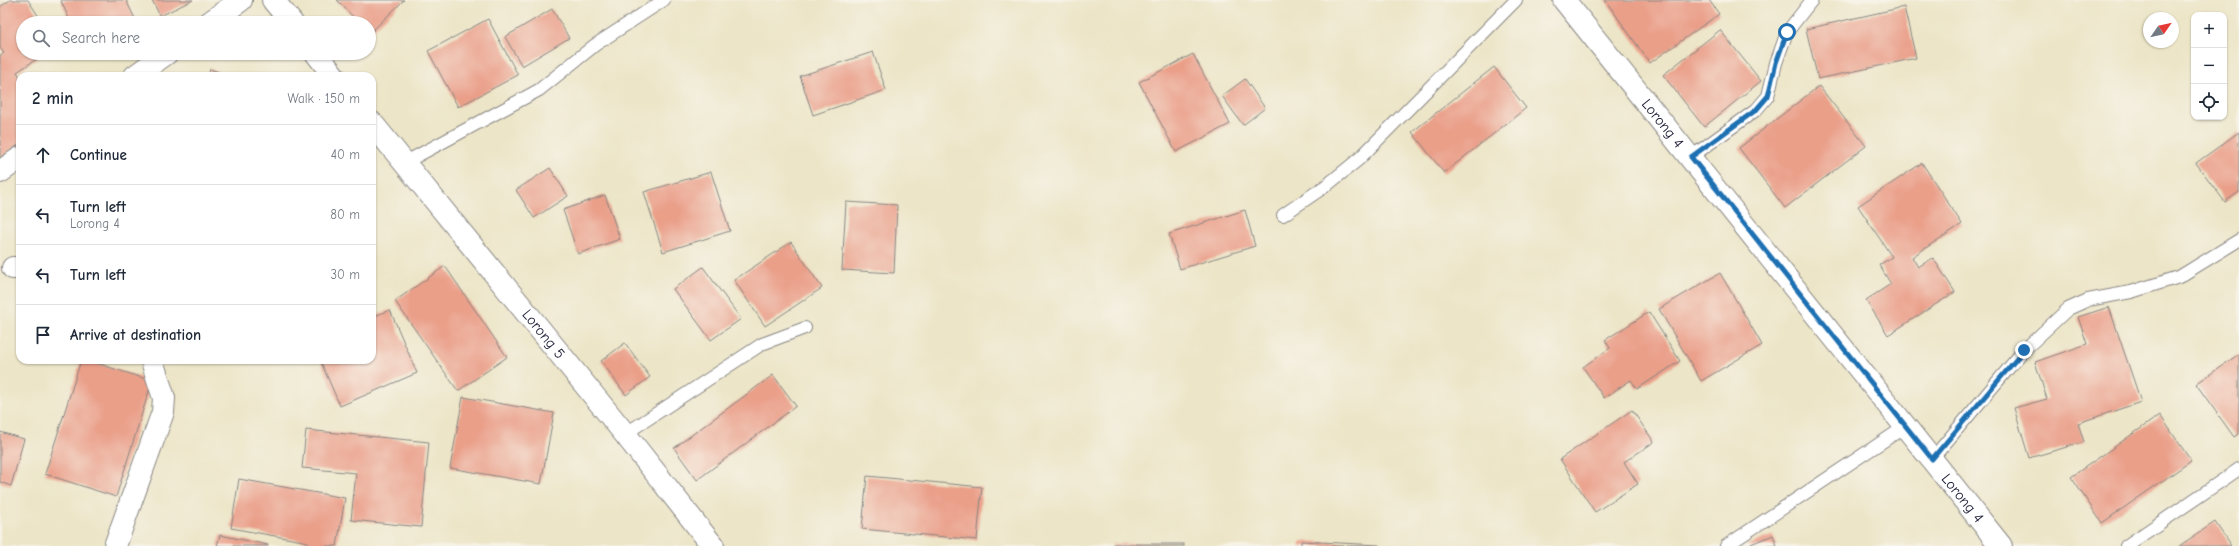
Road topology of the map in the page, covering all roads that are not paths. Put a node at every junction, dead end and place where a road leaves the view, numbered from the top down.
1 (241, 0) edge
2 (273, 0) edge
3 (664, 0) edge
4 (1516, 0) edge
5 (1812, 0) edge
6 (1567, 1) edge
7 (219, 16) edge
8 (286, 16) edge
9 (157, 60) edge
10 (321, 60) edge
11 (141, 72) edge
12 (331, 72) edge
13 (376, 128) edge
14 (1697, 152) junction
15 (16, 161) edge
16 (404, 163) junction
17 (0, 172) edge
18 (1283, 214) dead end
19 (2239, 240) edge
20 (805, 328) dead end
21 (154, 364) dead end
22 (1906, 426) junction
23 (625, 434) junction
24 (1932, 459) junction
25 (2239, 470) edge
26 (115, 546) edge
27 (713, 546) edge
28 (1726, 546) edge
29 (2001, 546) edge
30 (2126, 546) edge

1 - 7 street
2 - 8 street
3 - 16 lane
4 - 18 lane
5 - 14 lane
6 - 14 street, Lorong 4
9 - 11 street
10 - 12 street
13 - 16 street, Lorong 5
14 - 22 street, Lorong 4
15 - 17 street
16 - 23 street, Lorong 5
19 - 24 lane
20 - 23 lane
21 - 26 street
22 - 24 street, Lorong 4
22 - 28 lane
23 - 27 street, Lorong 5
24 - 29 street, Lorong 4
25 - 30 lane

